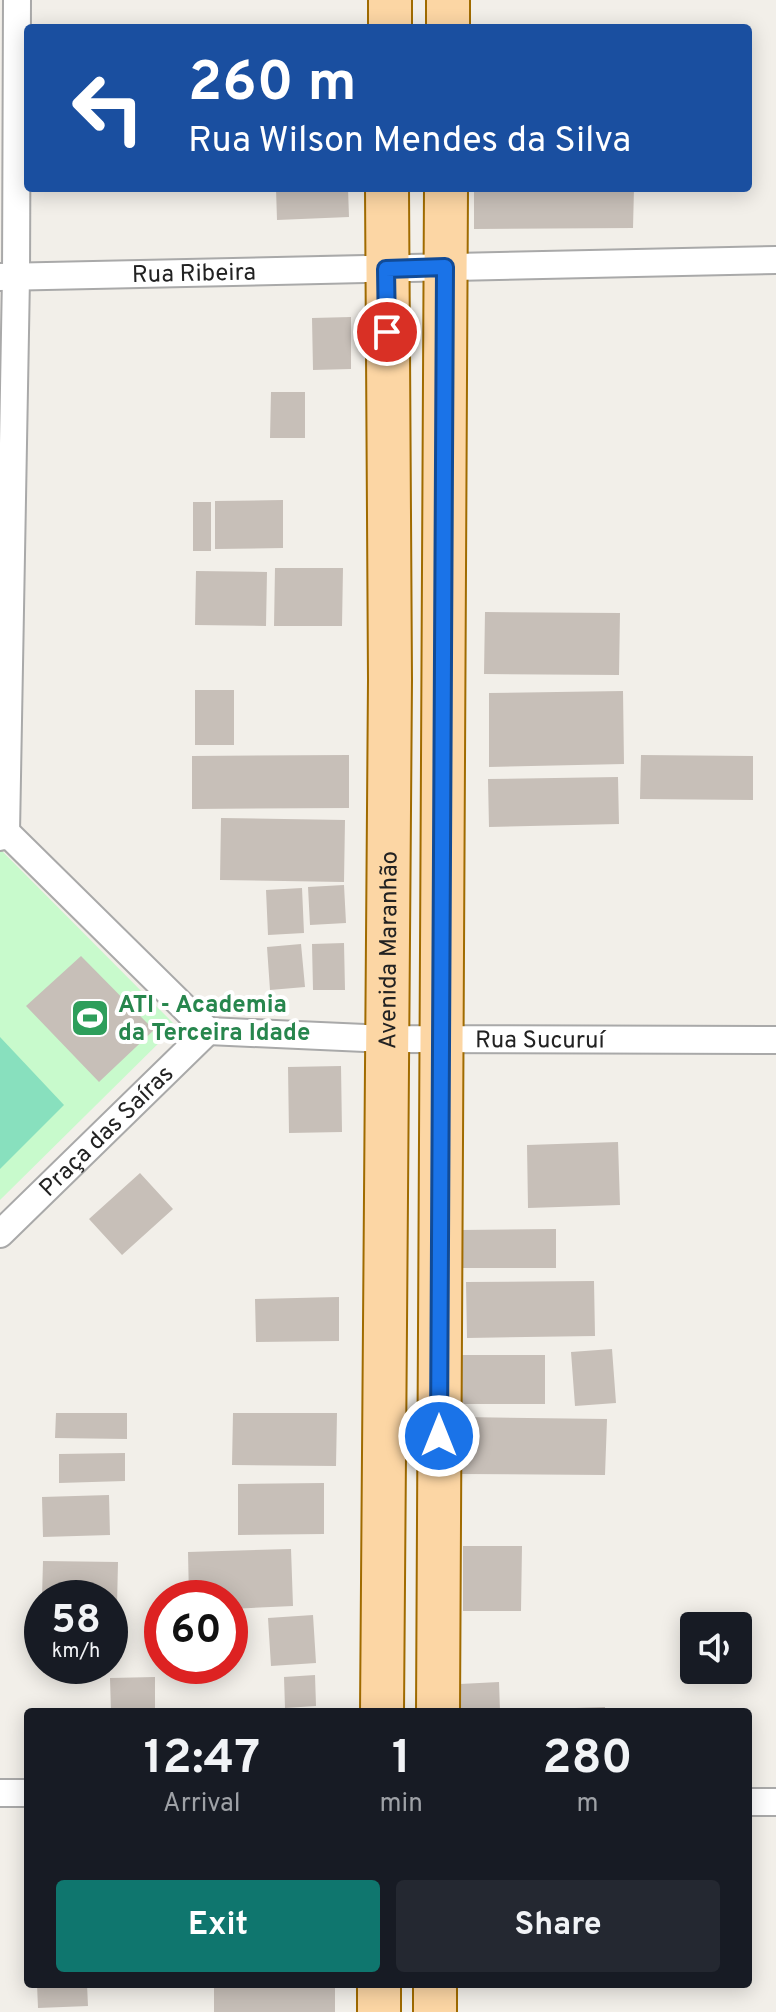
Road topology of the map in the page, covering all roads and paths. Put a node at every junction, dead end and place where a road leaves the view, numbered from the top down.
1 (17, 0) edge
2 (390, 0) edge
3 (448, 0) edge
4 (390, 24) edge
5 (448, 24) edge
6 (387, 192) edge
7 (446, 192) edge
8 (776, 260) edge
9 (445, 267) junction
10 (386, 269) junction
11 (8, 277) edge
12 (6, 539) edge
13 (3, 783) edge
14 (3, 834) edge
15 (208, 1031) junction
16 (442, 1038) junction
17 (387, 1039) junction
18 (776, 1040) edge
19 (0, 1234) edge
20 (382, 1708) edge
21 (438, 1708) edge
22 (0, 1793) edge
23 (24, 1793) edge
24 (752, 1802) edge
25 (776, 1802) edge
26 (379, 1988) edge
27 (435, 1988) edge
28 (379, 2012) edge
29 (435, 2012) edge

1 - 11 street
2 - 4 main road
3 - 5 main road
6 - 10 main road, Avenida Maranhão
7 - 9 main road
8 - 9 street, Rua Ribeira
9 - 10 street, Rua Ribeira
9 - 16 main road
10 - 11 street, Rua Ribeira
10 - 17 main road, Avenida Maranhão
11 - 12 street
12 - 13 street
13 - 14 street
14 - 15 street
15 - 17 street, Rua Sucuruí
15 - 19 street, Praça das Saíras
16 - 17 street, Rua Sucuruí
16 - 18 street, Rua Sucuruí
16 - 21 main road
17 - 20 main road, Avenida Maranhão
22 - 23 street
24 - 25 street
26 - 28 main road
27 - 29 main road

